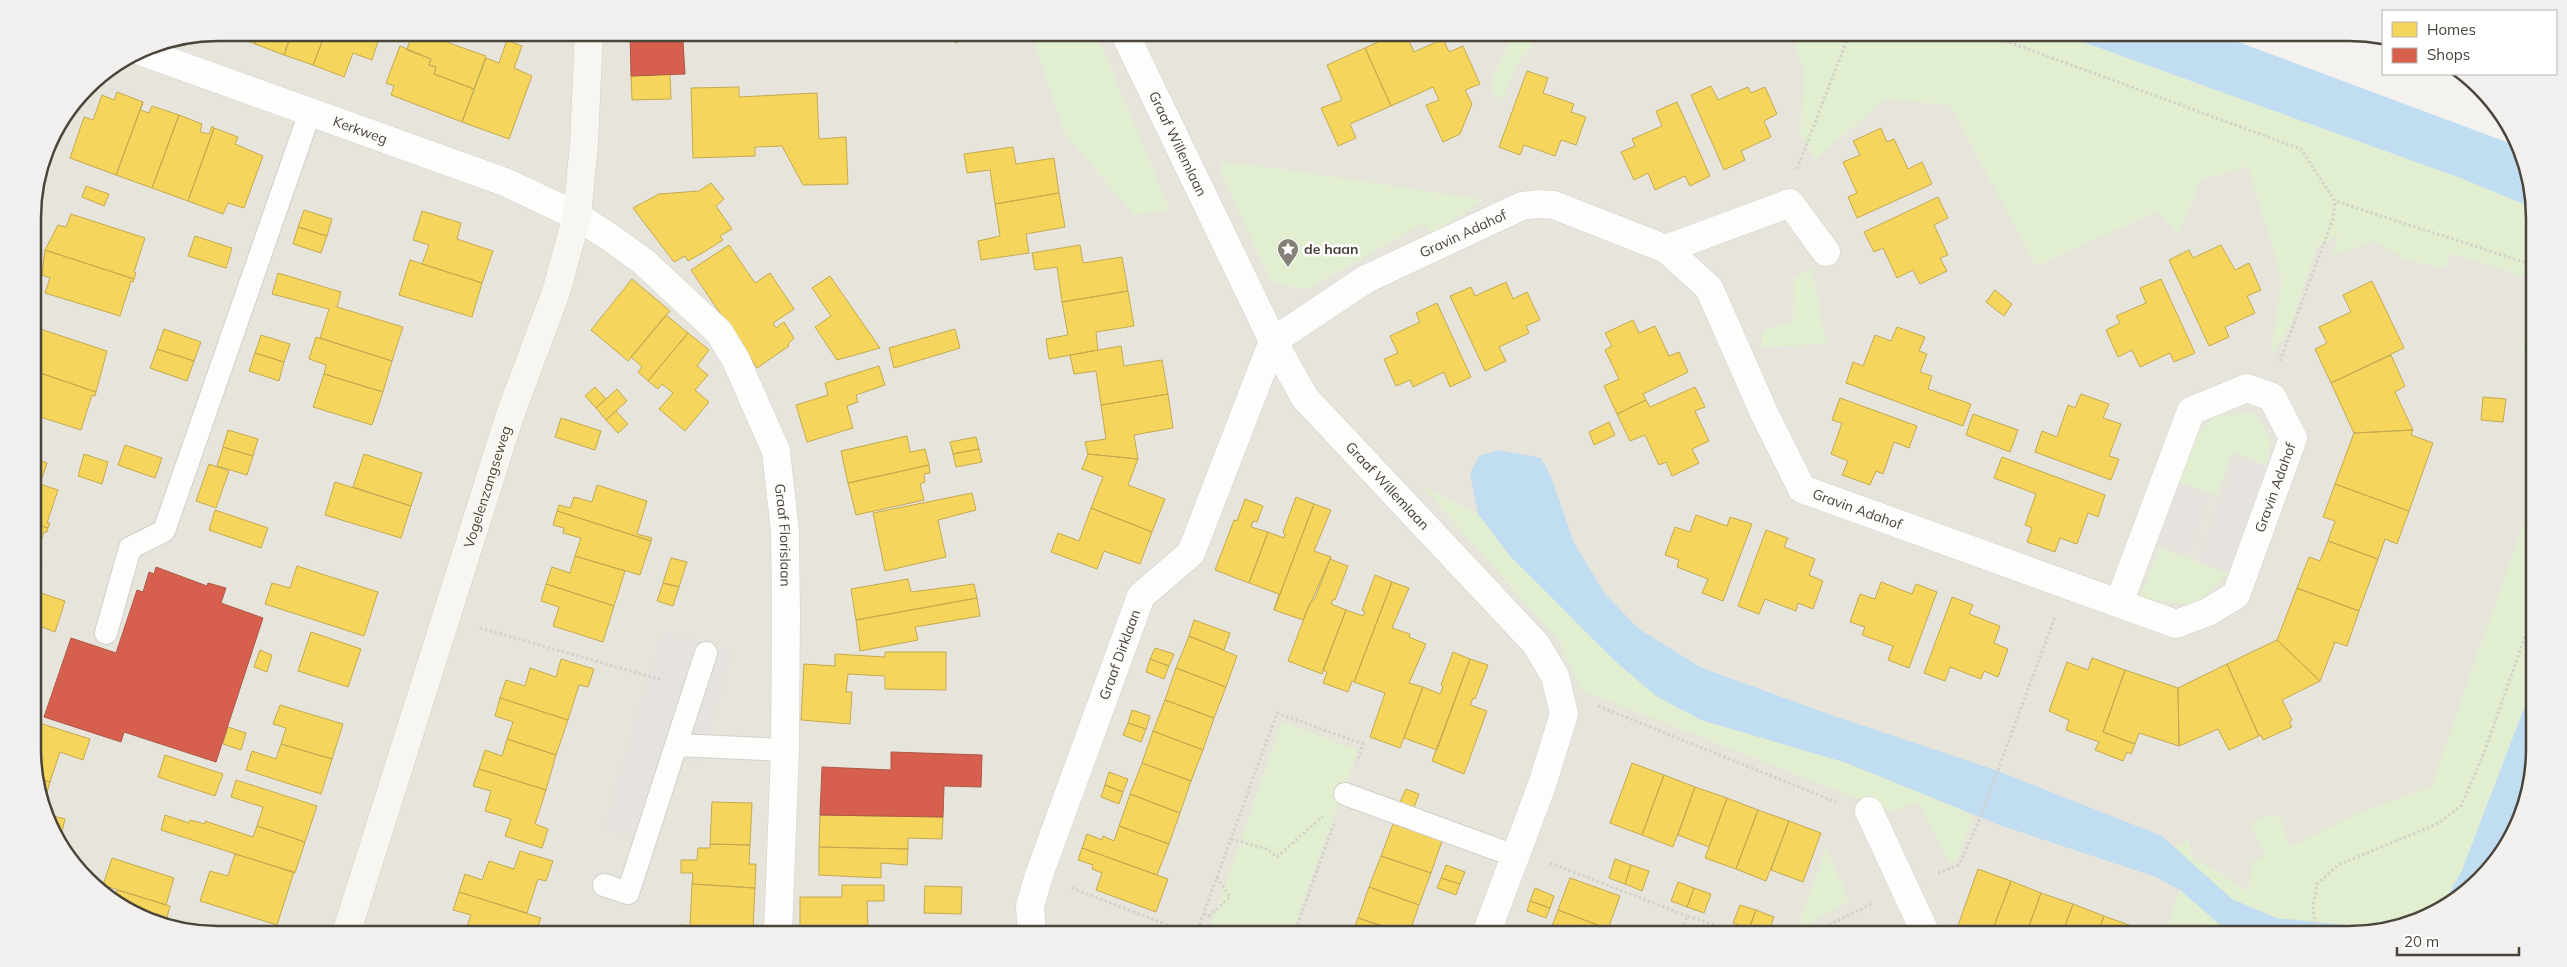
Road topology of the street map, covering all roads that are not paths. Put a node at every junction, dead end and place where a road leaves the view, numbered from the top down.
1 (589, 41) edge
2 (1128, 41) edge
3 (151, 55) edge
4 (310, 112) junction
5 (576, 216) junction
6 (1666, 249) junction
7 (1826, 252) dead end
8 (1273, 341) junction
9 (2119, 603) junction
10 (106, 634) dead end
11 (706, 653) dead end
12 (677, 745) junction
13 (785, 750) junction
14 (1343, 799) road end
15 (1869, 811) road end
16 (1516, 854) junction
17 (604, 885) dead end
18 (349, 926) edge
19 (778, 926) edge
20 (1031, 926) edge
21 (1489, 926) edge
22 (1922, 926) edge

1 - 5 main road, Vogelenzangseweg
2 - 8 street, Graaf Willemlaan
3 - 4 street, Kerkweg
4 - 5 street, Kerkweg
4 - 10 lane
5 - 13 street, Graaf Florislaan
5 - 18 main road, Vogelenzangseweg
6 - 7 street
6 - 8 street, Gravin Adahof
6 - 9 street, Gravin Adahof
8 - 16 street, Graaf Willemlaan
8 - 20 street, Graaf Dirklaan
9 - 9 street, Gravin Adahof
11 - 12 lane
12 - 13 lane
12 - 17 lane
13 - 19 street, Graaf Florislaan
14 - 16 lane
15 - 22 street
16 - 21 street, Graaf Willemlaan

